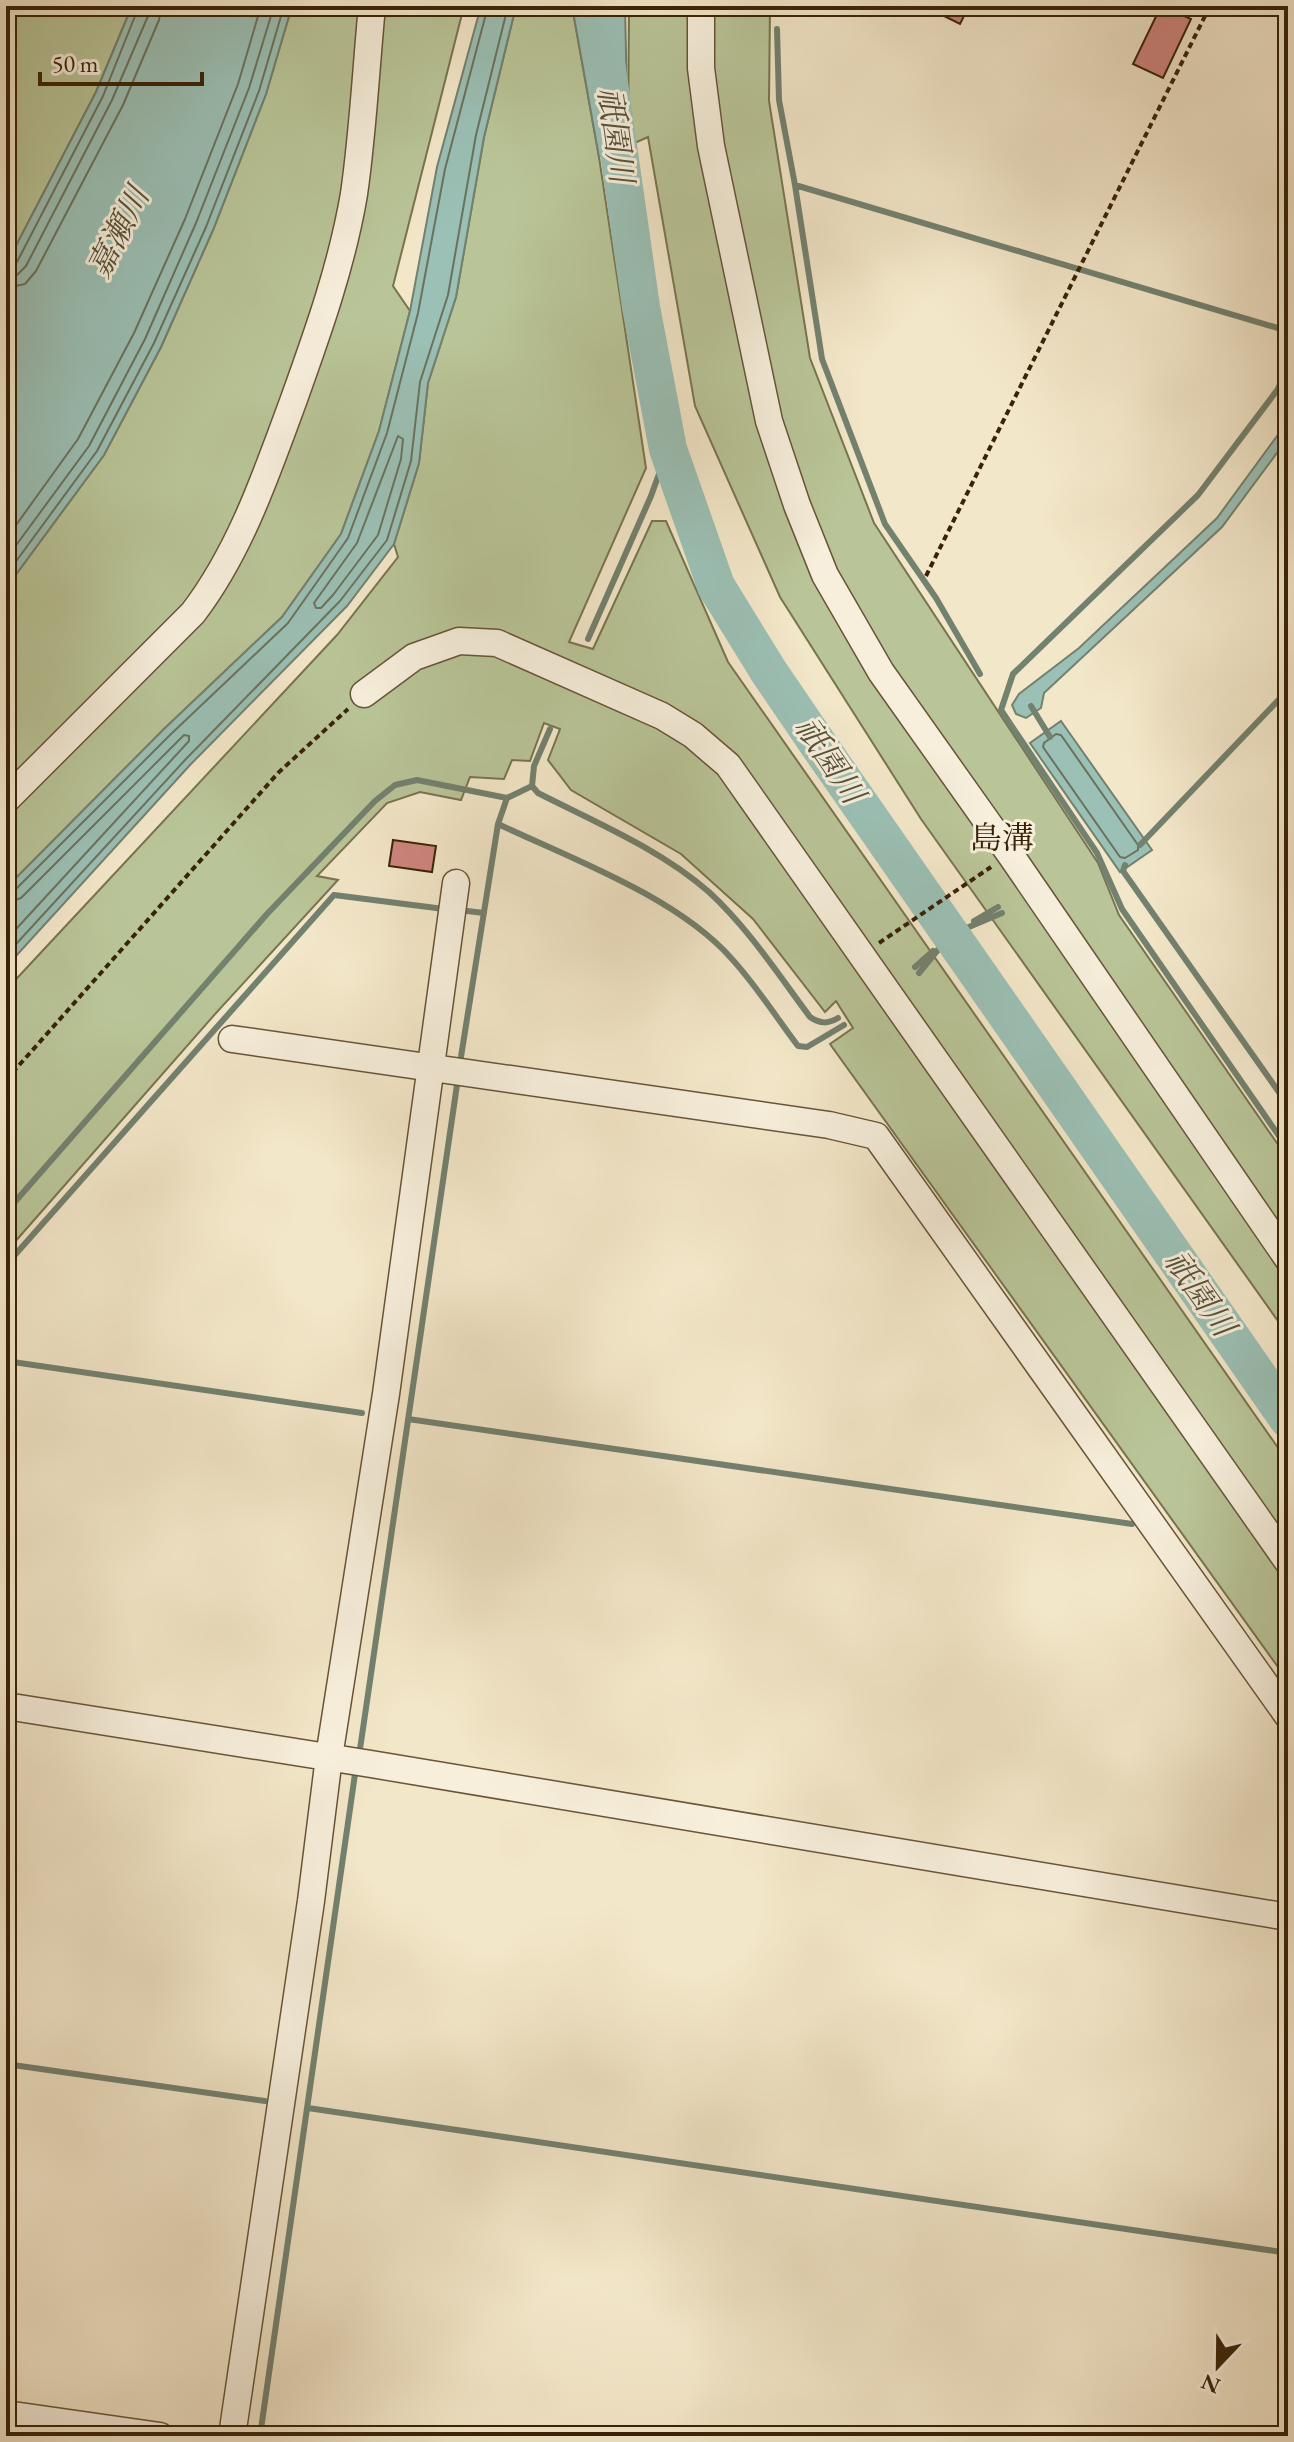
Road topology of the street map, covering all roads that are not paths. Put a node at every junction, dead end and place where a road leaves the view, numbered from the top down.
1 (372, 6) edge
2 (701, 6) edge
3 (364, 694) road end
4 (6, 800) edge
5 (456, 883) dead end
6 (232, 1039) dead end
7 (432, 1069) junction
8 (1288, 1259) edge
9 (1288, 1562) edge
10 (6, 1706) edge
11 (1288, 1716) edge
12 (329, 1757) junction
13 (1288, 1917) edge
14 (6, 2414) edge
15 (160, 2436) edge
16 (232, 2436) edge

1 - 4 street
2 - 8 street
3 - 9 street
5 - 7 street
6 - 7 street
7 - 11 street
7 - 12 street
10 - 12 street
12 - 13 street
12 - 16 street
14 - 15 street

